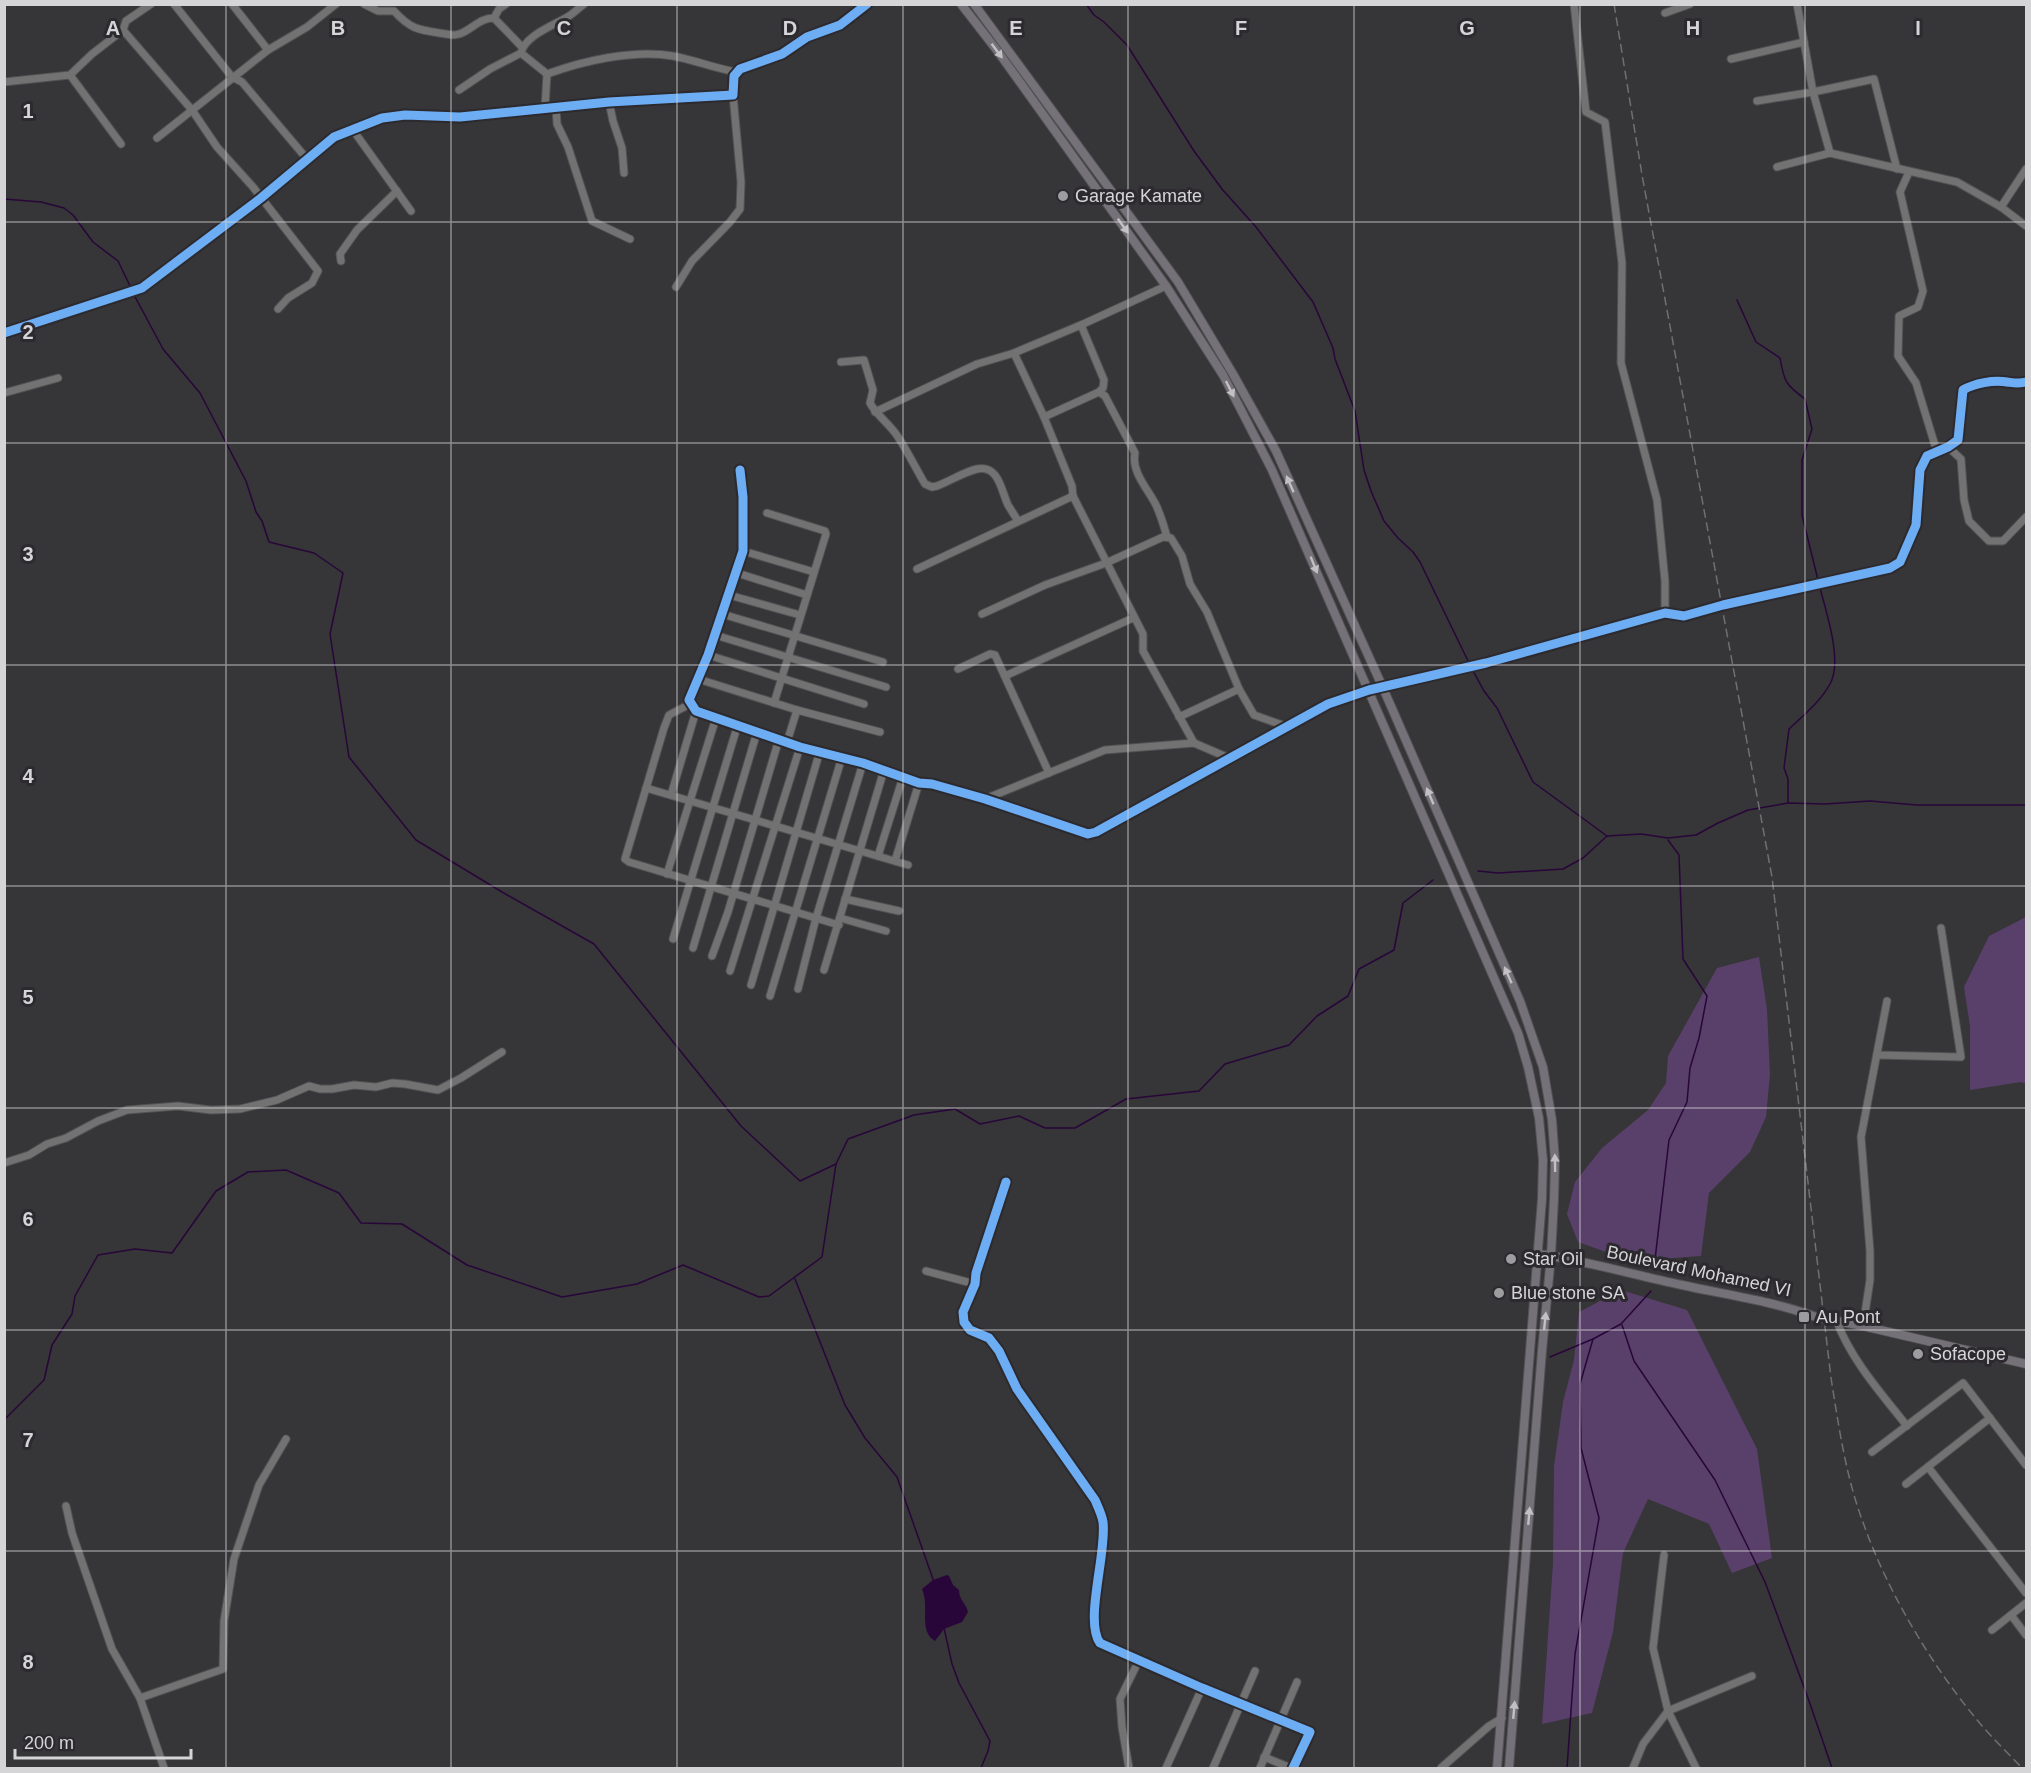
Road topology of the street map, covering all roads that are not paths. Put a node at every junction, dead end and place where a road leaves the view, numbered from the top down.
1 (151, 4) edge
2 (174, 4) edge
3 (232, 4) edge
4 (336, 4) edge
5 (364, 4) edge
6 (506, 4) edge
7 (584, 4) edge
8 (867, 4) edge
9 (961, 4) edge
10 (974, 4) edge
11 (1574, 4) edge
12 (1690, 4) edge
13 (1797, 4) edge
14 (1665, 13) dead end
15 (494, 18) junction
16 (123, 30) junction
17 (1804, 42) junction
18 (268, 50) junction
19 (522, 50) junction
20 (1731, 59) dead end
21 (736, 72) junction
22 (547, 74) junction
23 (70, 75) junction
24 (232, 77) junction
25 (4, 82) edge
26 (459, 90) dead end
27 (1814, 92) junction
28 (733, 95) junction
29 (1757, 101) dead end
30 (609, 102) junction
31 (556, 107) junction
32 (545, 108) junction
33 (192, 110) junction
34 (353, 130) junction
35 (157, 138) dead end
36 (121, 144) dead end
37 (1830, 153) junction
38 (307, 159) junction
39 (1777, 167) dead end
40 (1897, 169) junction
41 (2026, 169) edge
42 (1909, 172) junction
43 (624, 173) dead end
44 (2023, 182) edge
45 (397, 191) junction
46 (261, 198) junction
47 (2001, 207) junction
48 (411, 211) dead end
49 (2026, 226) edge
50 (630, 239) dead end
51 (341, 261) dead end
52 (1166, 286) junction
53 (676, 287) dead end
54 (278, 309) dead end
55 (1081, 325) junction
56 (4, 333) edge
57 (1014, 353) junction
58 (840, 362) dead end
59 (58, 378) dead end
60 (2023, 383) edge
61 (1099, 392) junction
62 (2026, 392) edge
63 (4, 393) edge
64 (875, 412) junction
65 (1044, 417) junction
66 (1948, 447) junction
67 (1937, 452) junction
68 (740, 470) dead end
69 (1073, 496) junction
70 (768, 513) dead end
71 (2026, 517) edge
72 (1018, 521) junction
73 (1167, 537) junction
74 (743, 551) junction
75 (1106, 563) junction
76 (916, 568) dead end
77 (814, 572) junction
78 (736, 573) junction
79 (729, 595) junction
80 (807, 595) junction
81 (1665, 613) junction
82 (722, 614) junction
83 (982, 614) dead end
84 (800, 615) junction
85 (1133, 618) junction
86 (715, 635) junction
87 (794, 635) junction
88 (708, 656) junction
89 (788, 657) junction
90 (883, 662) dead end
91 (958, 669) dead end
92 (1005, 676) junction
93 (781, 678) junction
94 (698, 679) junction
95 (886, 687) dead end
96 (1383, 688) junction
97 (1239, 690) junction
98 (1369, 690) junction
99 (774, 703) junction
100 (690, 704) junction
101 (864, 704) dead end
102 (797, 710) junction
103 (696, 711) junction
104 (716, 717) junction
105 (1179, 717) junction
106 (738, 724) junction
107 (1288, 727) junction
108 (757, 732) junction
109 (880, 732) dead end
110 (779, 739) junction
111 (788, 742) junction
112 (1194, 743) junction
113 (800, 747) junction
114 (820, 752) junction
115 (842, 757) junction
116 (1229, 758) junction
117 (862, 763) junction
118 (884, 770) junction
119 (1049, 773) junction
120 (903, 777) junction
121 (919, 783) junction
122 (646, 788) junction
123 (671, 795) junction
124 (985, 799) junction
125 (691, 800) junction
126 (712, 807) junction
127 (734, 813) junction
128 (755, 819) junction
129 (776, 825) junction
130 (797, 831) junction
131 (818, 837) junction
132 (838, 843) junction
133 (860, 850) junction
134 (878, 856) junction
135 (895, 861) junction
136 (908, 865) dead end
137 (667, 874) junction
138 (690, 880) junction
139 (711, 887) junction
140 (733, 894) junction
141 (753, 899) junction
142 (845, 899) junction
143 (774, 906) junction
144 (899, 911) dead end
145 (795, 913) junction
146 (816, 918) junction
147 (840, 922) junction
148 (1941, 928) dead end
149 (886, 931) dead end
150 (673, 939) dead end
151 (693, 948) dead end
152 (712, 956) dead end
153 (824, 970) dead end
154 (730, 971) dead end
155 (751, 985) dead end
156 (798, 989) dead end
157 (771, 996) dead end
158 (1887, 1001) dead end
159 (501, 1052) dead end
160 (1877, 1055) junction
161 (4, 1163) edge
162 (1006, 1182) dead end
163 (1539, 1254) junction
164 (1551, 1256) junction
165 (926, 1271) dead end
166 (975, 1284) junction
167 (1834, 1321) junction
168 (1863, 1326) junction
169 (2026, 1364) edge
170 (1990, 1418) junction
171 (1907, 1426) junction
172 (286, 1439) dead end
173 (1872, 1452) dead end
174 (2026, 1465) edge
175 (1928, 1467) junction
176 (1906, 1484) dead end
177 (66, 1506) dead end
178 (1664, 1555) dead end
179 (2026, 1593) edge
180 (2026, 1603) edge
181 (2011, 1615) junction
182 (1992, 1630) dead end
183 (2026, 1635) edge
184 (1139, 1660) junction
185 (1255, 1671) dead end
186 (1752, 1676) dead end
187 (1297, 1682) dead end
188 (1203, 1688) junction
189 (140, 1698) junction
190 (1240, 1703) junction
191 (1668, 1711) junction
192 (1502, 1718) junction
193 (1281, 1720) junction
194 (1264, 1757) junction
195 (164, 1768) edge
196 (1129, 1768) edge
197 (1166, 1768) edge
198 (1213, 1768) edge
199 (1260, 1768) edge
200 (1292, 1768) edge
201 (1441, 1768) edge
202 (1497, 1768) edge
203 (1509, 1768) edge
204 (1633, 1768) edge
205 (1696, 1768) edge

1 - 16 street
2 - 24 street
3 - 18 street
4 - 18 street
5 - 15 street
6 - 15 street
7 - 19 street
8 - 21 street
9 -> 52 main road
96 -> 10 main road
11 - 81 street
12 - 14 street
13 - 17 street
15 - 19 street
16 - 23 street
16 - 33 street
17 - 20 street
17 - 27 street
18 - 24 street
19 - 22 street
19 - 26 street
21 - 22 street
21 - 28 street
22 - 32 street
23 - 25 street
23 - 36 street
24 - 33 street
24 - 38 street
27 - 29 street
27 - 37 street
27 - 40 street
28 - 30 street
28 - 53 street
30 - 31 street
30 - 43 street
31 - 32 street
31 - 50 street
32 - 34 street
33 - 35 street
33 - 46 street
34 - 38 street
34 - 45 street
37 - 39 street
37 - 40 street
38 - 46 street
40 - 42 street
41 - 44 street
42 - 47 street
42 - 67 street
44 - 47 street
45 - 48 street
45 - 51 street
46 - 54 street
46 - 56 street
47 - 49 street
52 - 55 street
52 -> 98 main road
55 - 57 street
55 - 61 street
57 - 64 street
57 - 65 street
58 - 64 street
59 - 63 street
60 - 62 street
60 - 66 street
61 - 65 street
61 - 73 street
64 - 72 street
65 - 69 street
66 - 67 street
66 - 71 street
67 - 81 street
68 - 74 street
69 - 72 street
69 - 75 street
70 - 77 street
72 - 76 street
73 - 75 street
73 - 97 street
74 - 77 street
74 - 78 street
75 - 83 street
75 - 85 street
77 - 80 street
78 - 79 street
78 - 80 street
79 - 82 street
79 - 84 street
80 - 84 street
81 - 96 street
82 - 86 street
82 - 87 street
84 - 87 street
85 - 92 street
85 - 105 street
86 - 88 street
86 - 89 street
87 - 89 street
87 - 90 street
88 - 93 street
88 - 94 street
89 - 93 street
89 - 95 street
91 - 92 street
92 - 119 street
93 - 99 street
93 - 101 street
94 - 99 street
94 - 100 street
96 - 98 street
164 -> 96 main road
97 - 105 street
97 - 107 street
98 - 107 street
98 - 163 main road
99 - 102 street
100 - 103 street
100 - 122 street
102 - 109 street
102 - 111 street
103 - 104 street
103 - 123 street
104 - 106 street
104 - 125 street
105 - 112 street
106 - 108 street
106 - 126 street
107 - 116 street
108 - 110 street
108 - 127 street
110 - 111 street
110 - 128 street
111 - 113 street
112 - 116 street
112 - 119 street
113 - 114 street
113 - 129 street
114 - 115 street
114 - 130 street
115 - 117 street
115 - 131 street
116 - 124 street
117 - 118 street
117 - 132 street
118 - 120 street
118 - 133 street
119 - 124 street
120 - 121 street
120 - 134 street
121 - 124 street
121 - 135 street
122 - 123 street
122 - 137 street
123 - 125 street
125 - 126 street
125 - 137 street
126 - 127 street
126 - 138 street
127 - 128 street
127 - 139 street
128 - 129 street
128 - 140 street
129 - 130 street
129 - 141 street
130 - 131 street
130 - 143 street
131 - 132 street
131 - 145 street
132 - 133 street
132 - 146 street
133 - 134 street
133 - 142 street
134 - 135 street
135 - 136 street
137 - 138 street
138 - 139 street
138 - 150 street
139 - 140 street
139 - 151 street
140 - 141 street
140 - 152 street
141 - 143 street
141 - 154 street
142 - 144 street
142 - 147 street
143 - 145 street
143 - 155 street
145 - 146 street
145 - 157 street
146 - 147 street
146 - 156 street
147 - 149 street
147 - 153 street
148 - 160 street
158 - 160 street
159 - 161 street
160 - 168 street
162 - 166 street
163 - 164 main road, Boulevard Mohamed VI
163 - 192 main road
164 - 167 main road, Boulevard Mohamed VI, bridge
203 -> 164 main road
165 - 166 street
166 - 184 street
167 - 168 main road, Boulevard Mohamed VI
167 - 171 street
168 - 169 main road, Boulevard Mohamed VI
170 - 171 street
170 - 174 street
170 - 175 street
171 - 173 street
172 - 189 street
175 - 176 street
175 - 179 street
177 - 189 street
178 - 191 street
180 - 181 street
181 - 182 street
181 - 183 street
184 - 188 street
184 - 196 street
185 - 190 street
186 - 191 street
187 - 193 street
188 - 190 street
188 - 197 street
189 - 195 street
190 - 193 street
190 - 198 street
191 - 204 street
191 - 205 street
192 - 201 street
192 - 202 main road
193 - 194 street
193 - 200 street
194 - 199 street
194 - 200 street

